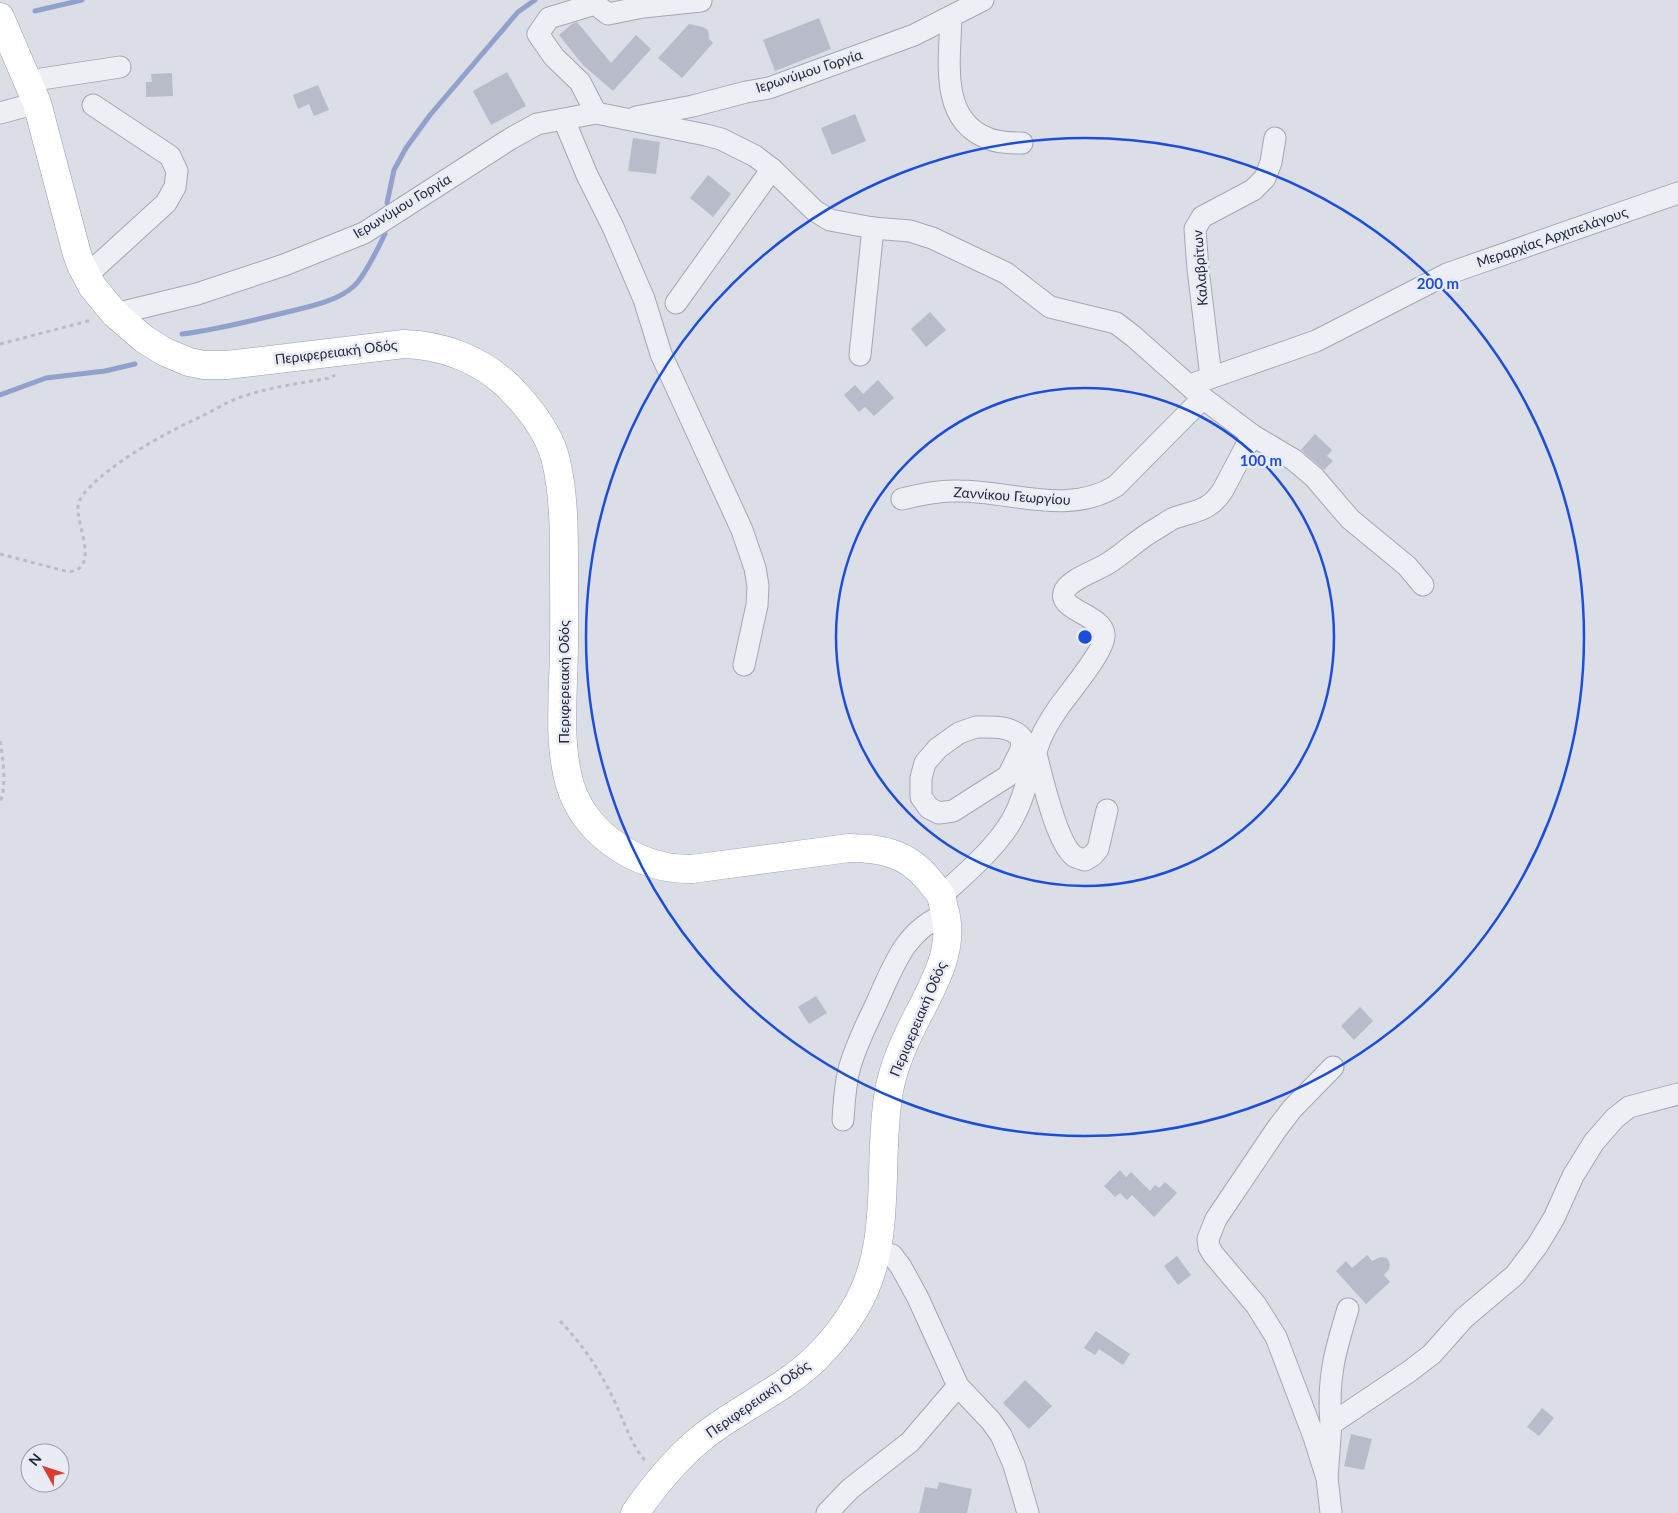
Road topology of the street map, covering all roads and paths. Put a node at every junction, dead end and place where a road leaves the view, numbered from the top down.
1 (983, 0) edge
2 (701, 1) dead end
3 (0, 17) edge
4 (951, 17) junction
5 (120, 67) dead end
6 (33, 92) junction
7 (93, 106) dead end
8 (0, 113) edge
9 (596, 113) junction
10 (626, 118) junction
11 (564, 120) junction
12 (1274, 138) dead end
13 (1022, 143) dead end
14 (772, 169) junction
15 (1678, 194) edge
16 (873, 228) junction
17 (86, 276) junction
18 (676, 303) dead end
19 (114, 314) junction
20 (0, 344) edge
21 (342, 351) junction
22 (860, 356) dead end
23 (1211, 376) junction
24 (1196, 391) junction
25 (1252, 435) junction
26 (902, 499) dead end
27 (0, 554) edge
28 (1423, 585) dead end
29 (744, 665) dead end
30 (0, 741) edge
31 (1036, 754) junction
32 (1017, 780) junction
33 (0, 802) edge
34 (1107, 810) dead end
35 (944, 905) junction
36 (1332, 1067) dead end
37 (1678, 1094) edge
38 (843, 1120) dead end
39 (877, 1251) junction
40 (1348, 1309) dead end
41 (560, 1321) dead end
42 (958, 1386) junction
43 (1331, 1424) junction
44 (664, 1476) junction
45 (1327, 1478) junction
46 (635, 1513) edge
47 (827, 1513) edge
48 (1028, 1513) edge
49 (1331, 1513) edge

1 - 4 street, Ιερωνύμου Γοργία
2 - 9 street
3 - 6 main road, Περιφερειακή Οδός
4 - 10 street, Ιερωνύμου Γοργία
4 - 13 street
5 - 6 street
6 - 8 street
6 - 17 main road, Περιφερειακή Οδός
7 - 17 street
9 - 10 street
9 - 11 street, Ιερωνύμου Γοργία
10 - 14 street
11 - 19 street, Ιερωνύμου Γοργία
11 - 29 street
12 - 23 street, Καλαβρίτων
14 - 16 street
14 - 18 street
15 - 23 street, Μεραρχίας Αρχιπελάγους
16 - 22 street
16 - 24 street
17 - 19 main road, Περιφερειακή Οδός
19 - 20 path
19 - 21 main road, Περιφερειακή Οδός
21 - 27 path
21 - 35 main road, Περιφερειακή Οδός
23 - 24 street, Μεραρχίας Αρχιπελάγους
24 - 25 street
24 - 26 street, Ζαννίκου Γεωργίου
25 - 28 street
25 - 31 street
30 - 33 path
31 - 32 street
31 - 34 street
32 - 32 street
32 - 35 street
35 - 38 street
35 - 39 main road, Περιφερειακή Οδός
36 - 45 street
37 - 43 street
39 - 42 street
39 - 44 main road, Περιφερειακή Οδός
40 - 43 street
41 - 44 path
42 - 47 street
42 - 48 street
43 - 45 street
44 - 46 main road, Περιφερειακή Οδός
45 - 49 street

